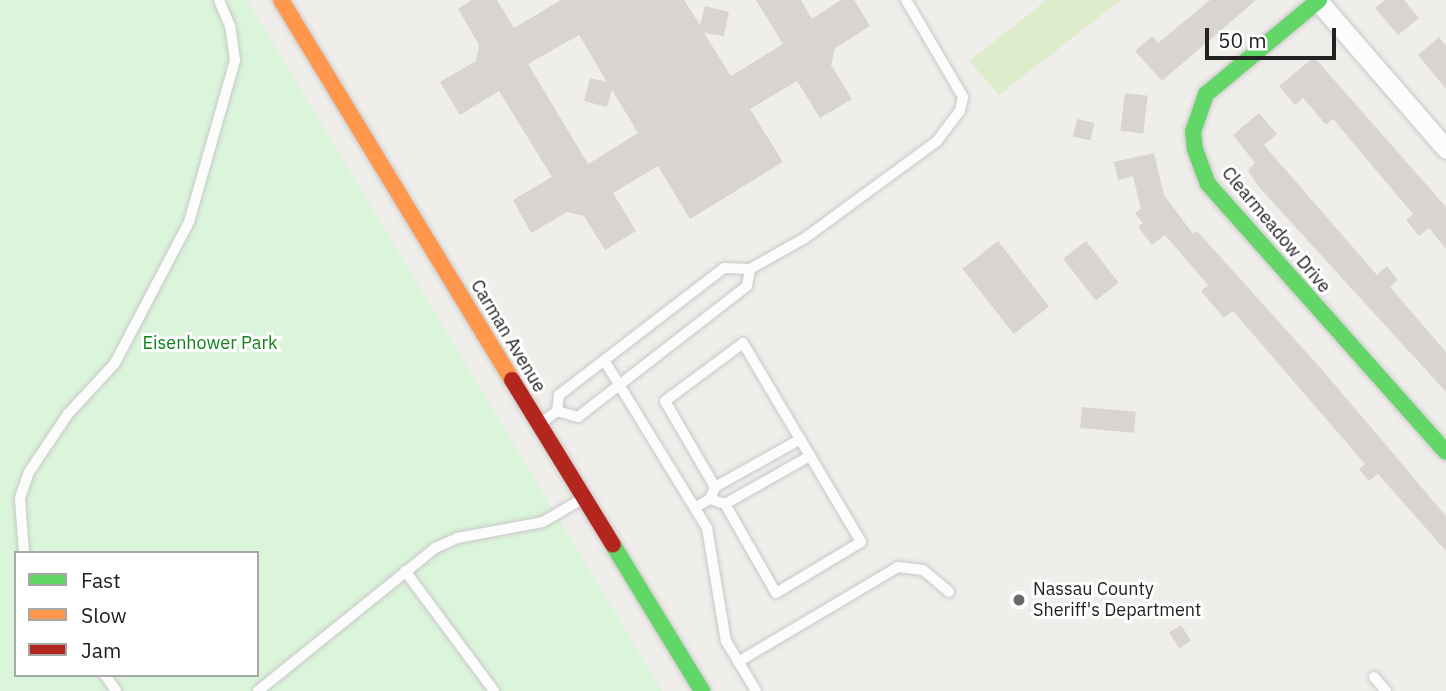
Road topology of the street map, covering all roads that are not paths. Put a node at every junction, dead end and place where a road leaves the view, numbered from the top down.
1 (219, 0) edge
2 (281, 0) edge
3 (906, 0) edge
4 (1319, 1) edge
5 (1446, 149) edge
6 (750, 269) junction
7 (604, 360) junction
8 (622, 383) junction
9 (557, 411) junction
10 (539, 424) junction
11 (801, 439) junction
12 (1446, 452) edge
13 (810, 456) junction
14 (715, 487) junction
15 (586, 496) junction
16 (710, 499) junction
17 (725, 503) junction
18 (696, 507) junction
19 (24, 551) edge
20 (405, 571) junction
21 (948, 592) dead end
22 (738, 662) junction
23 (1374, 677) dead end
24 (258, 691) edge
25 (495, 691) edge
26 (702, 691) edge
27 (756, 691) edge
28 (1386, 691) edge

1 - 19 lane
2 - 10 main road, Carman Avenue
3 - 6 lane
4 - 5 street
4 - 12 main road, Clearmeadow Drive
6 - 7 lane
6 - 8 lane
7 - 8 lane
7 - 9 lane
8 - 9 lane
8 - 18 lane
9 - 10 lane
10 - 15 main road, Carman Avenue
11 - 13 lane
11 - 14 lane
11 - 14 lane
13 - 17 lane
13 - 17 lane
14 - 16 lane
15 - 20 lane
15 - 26 main road, Carman Avenue
16 - 17 lane
16 - 18 lane
18 - 22 lane
20 - 24 lane
20 - 25 lane
21 - 22 lane
22 - 27 lane
23 - 28 lane

